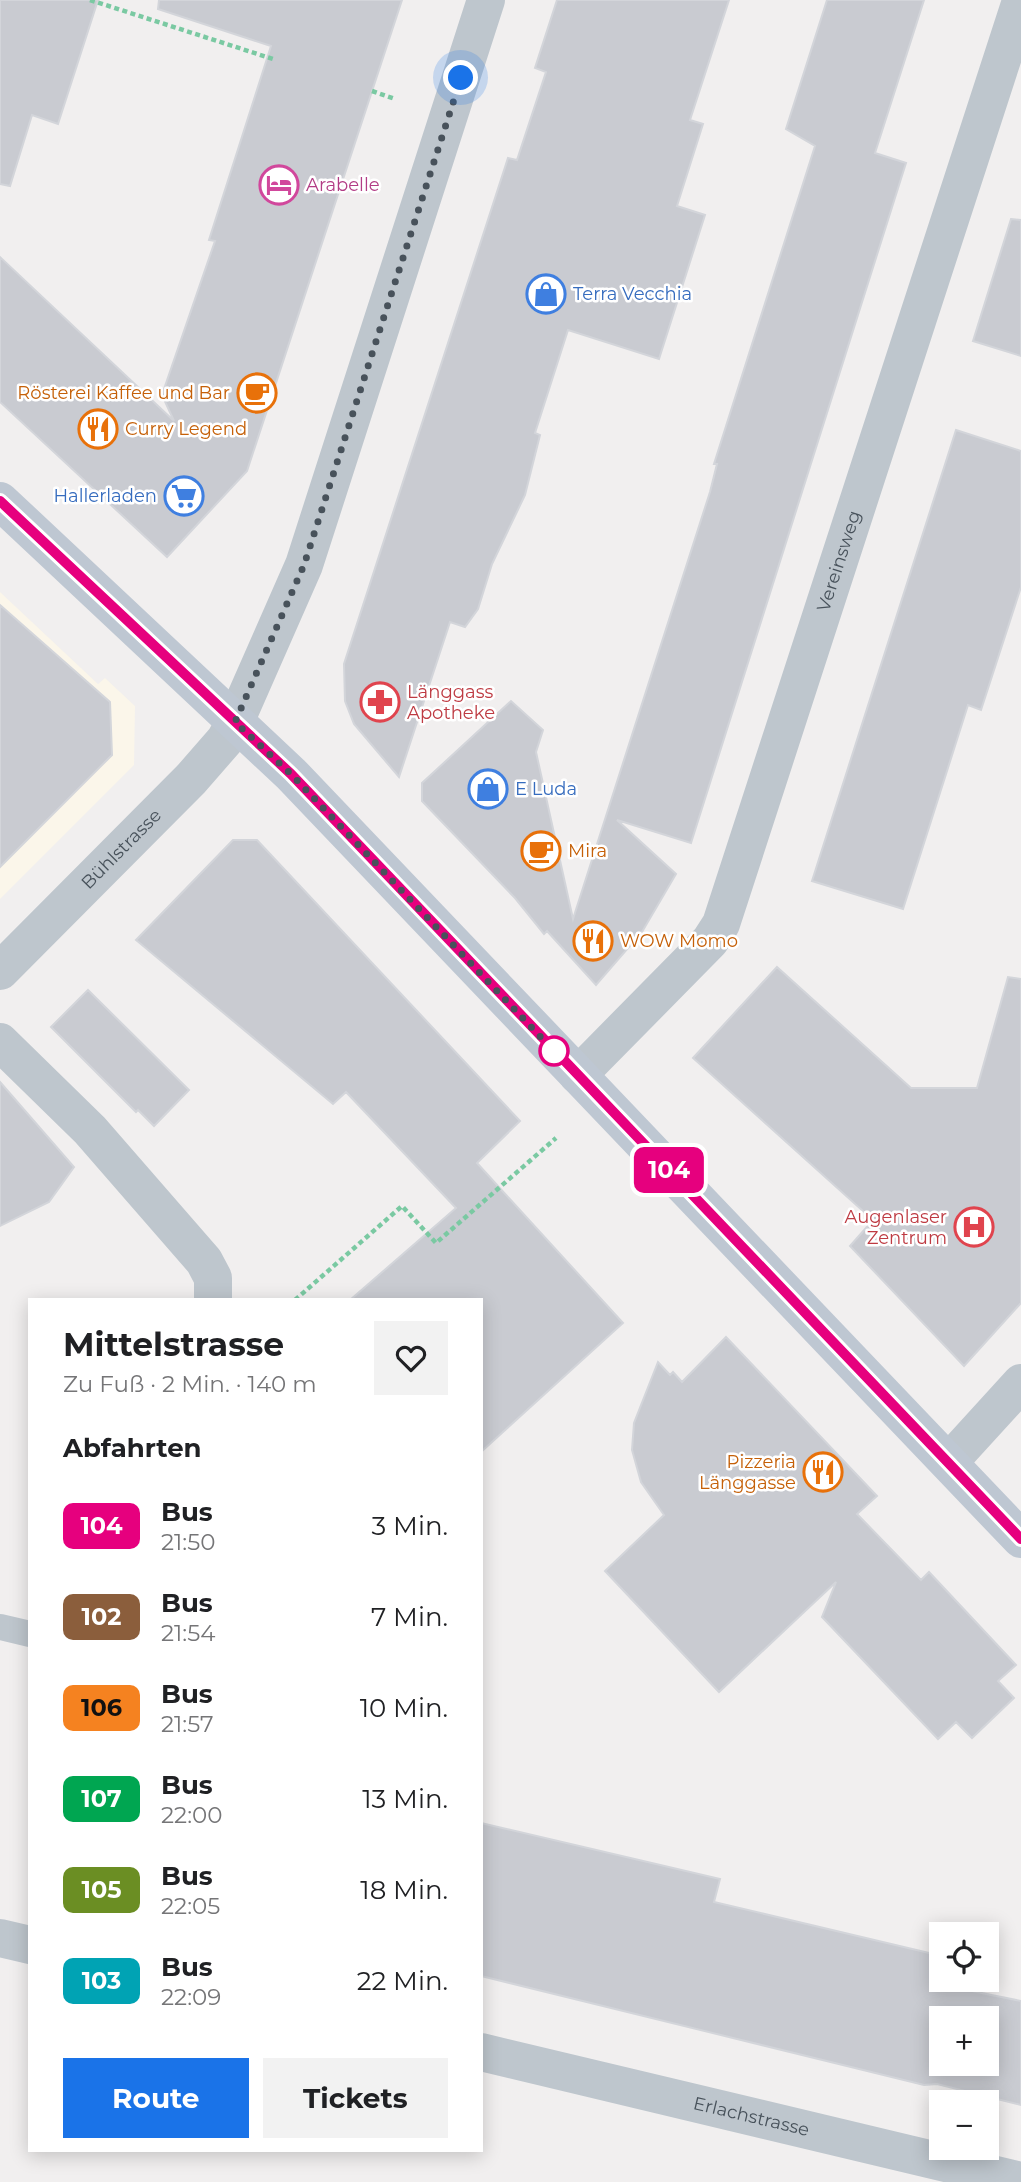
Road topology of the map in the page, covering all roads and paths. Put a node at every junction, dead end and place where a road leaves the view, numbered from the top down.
1 (90, 0) edge
2 (486, 0) edge
3 (1021, 1) edge
4 (272, 59) dead end
5 (372, 91) dead end
6 (395, 99) dead end
7 (0, 501) edge
8 (235, 722) junction
9 (0, 971) edge
10 (0, 1042) edge
11 (578, 1075) junction
12 (556, 1138) dead end
13 (213, 1298) edge
14 (297, 1298) edge
15 (1021, 1383) edge
16 (949, 1462) junction
17 (1021, 1539) edge
18 (0, 1627) edge
19 (28, 1634) edge
20 (0, 1938) edge
21 (28, 1945) edge
22 (483, 2052) edge
23 (1021, 2181) edge

1 - 4 path
2 - 8 street, Bühlstrasse
3 - 11 street, Vereinsweg
5 - 6 path
7 - 8 main road
8 - 9 street, Bühlstrasse
8 - 11 main road
10 - 13 street
11 - 16 main road
12 - 14 path
15 - 16 street
16 - 17 main road
18 - 19 lane
20 - 21 street
22 - 23 street, Erlachstrasse

